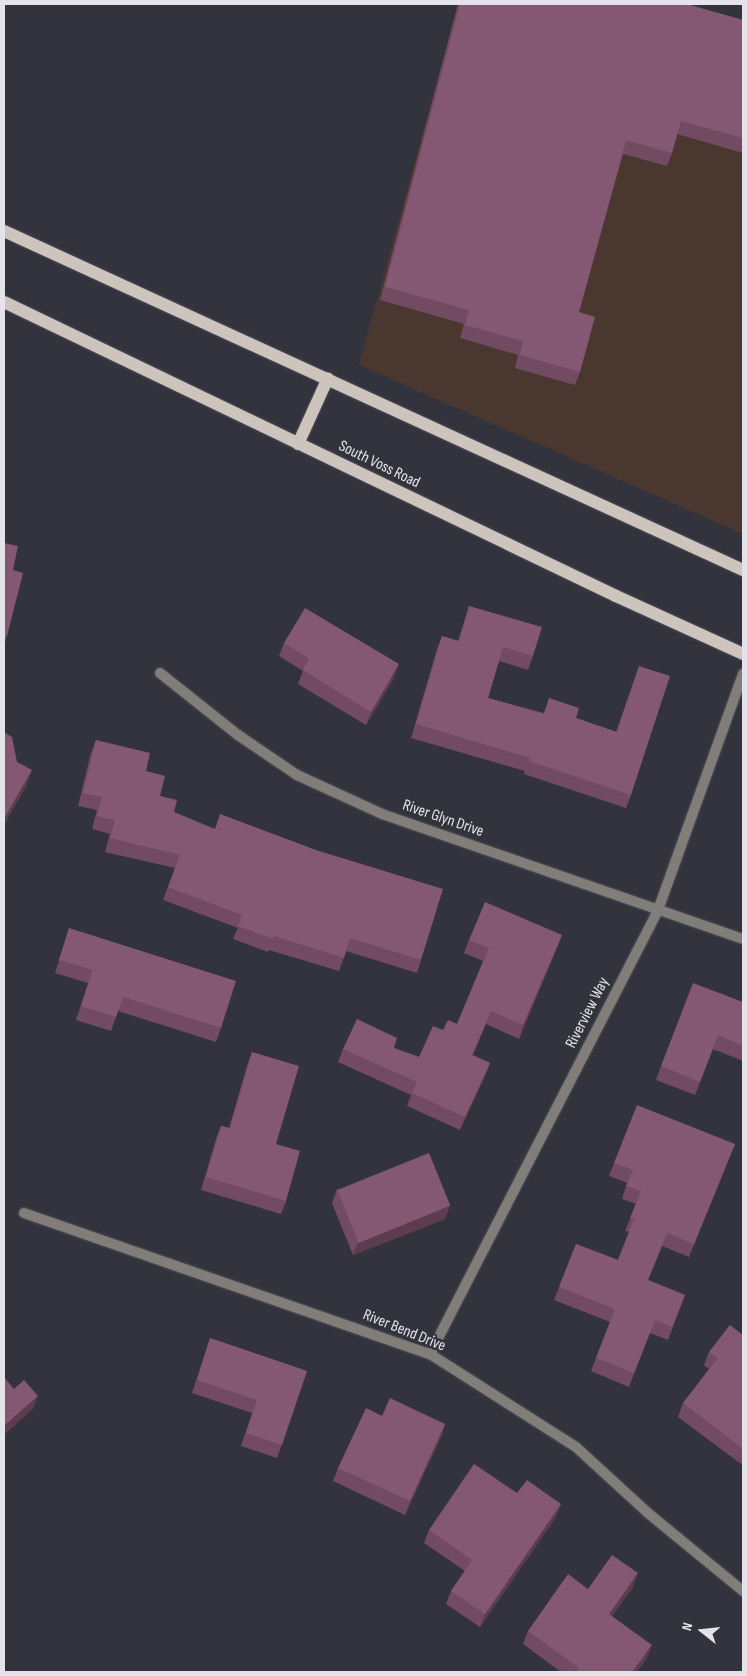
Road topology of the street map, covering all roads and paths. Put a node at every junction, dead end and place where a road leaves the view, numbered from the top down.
1 (4, 231) edge
2 (4, 302) edge
3 (328, 378) junction
4 (298, 444) junction
5 (743, 570) edge
6 (743, 654) edge
7 (160, 673) dead end
8 (743, 674) edge
9 (658, 910) junction
10 (743, 940) edge
11 (24, 1213) dead end
12 (430, 1354) junction
13 (743, 1590) edge

1 - 3 main road
2 - 4 main road, South Voss Road
3 - 4 main road
3 - 5 main road
4 - 6 main road, South Voss Road
7 - 9 street, River Glyn Drive
8 - 9 street, Riverview Way
9 - 10 street, River Glyn Drive
9 - 12 street, Riverview Way
11 - 12 street, River Bend Drive
12 - 13 street, River Bend Drive

